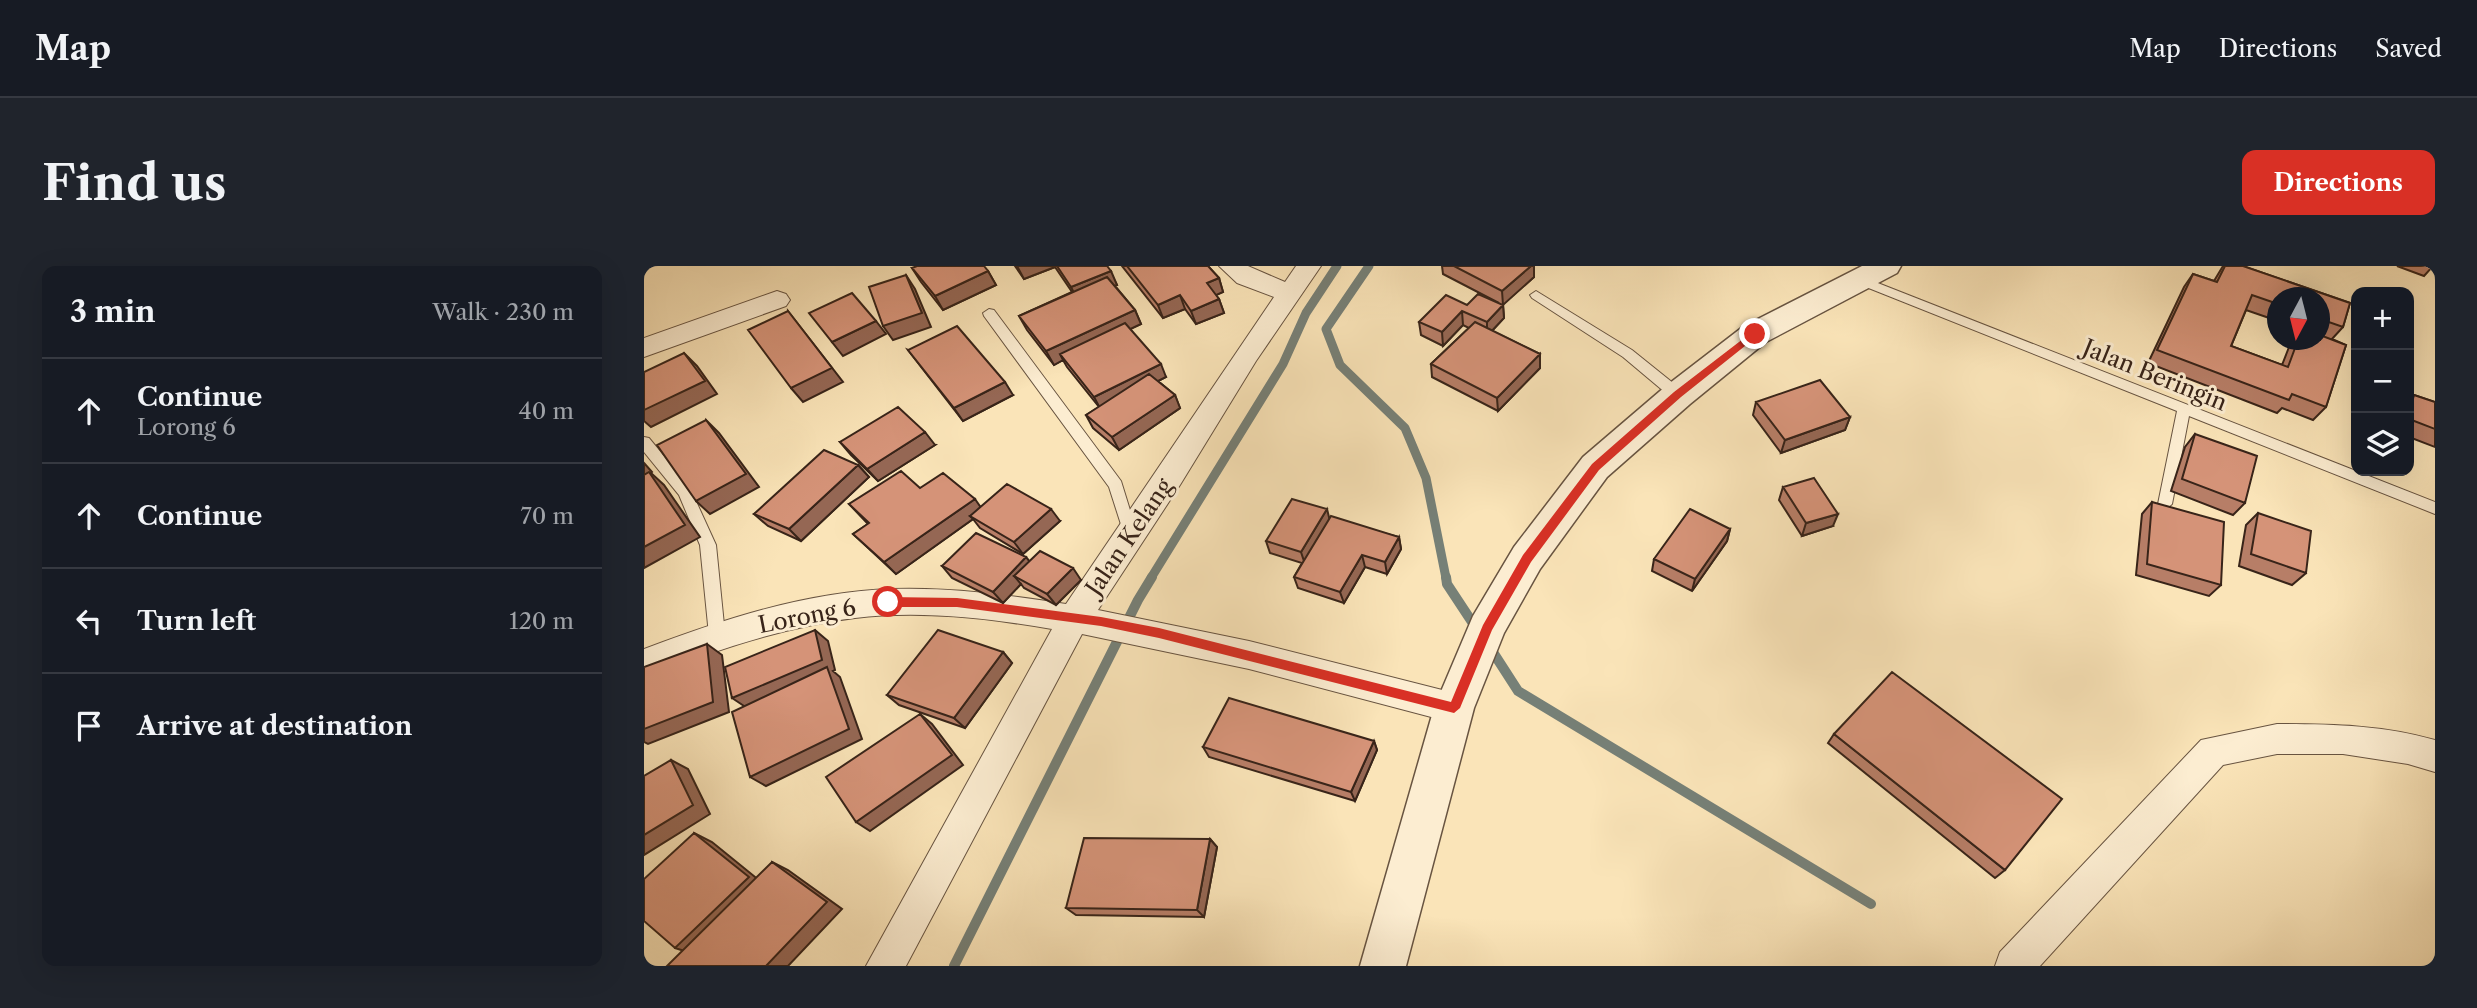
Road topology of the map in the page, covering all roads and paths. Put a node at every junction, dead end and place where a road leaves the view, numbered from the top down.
1 (1231, 266) edge
2 (1309, 266) edge
3 (1873, 273) edge
4 (1289, 293) junction
5 (1536, 295) dead end
6 (777, 300) dead end
7 (989, 313) dead end
8 (644, 348) edge
9 (1666, 383) junction
10 (2184, 410) junction
11 (644, 442) edge
12 (2165, 504) edge
13 (2435, 508) edge
14 (1131, 536) junction
15 (1088, 620) junction
16 (716, 635) junction
17 (644, 663) edge
18 (1454, 708) junction
19 (2435, 756) edge
20 (885, 966) edge
21 (1383, 966) edge
22 (2014, 966) edge

1 - 4 street
2 - 4 street, Jalan Kelang
3 - 9 street
3 - 10 lane, Jalan Beringin
4 - 14 street, Jalan Kelang
5 - 9 lane
6 - 8 street
7 - 14 lane
9 - 18 street
10 - 12 lane
10 - 13 lane, Jalan Beringin
11 - 16 lane
14 - 15 street, Jalan Kelang
15 - 16 street, Lorong 6
15 - 18 street, Lorong 6
15 - 20 street, Jalan Kelang
16 - 17 street, Lorong 6
18 - 21 street
19 - 22 street

